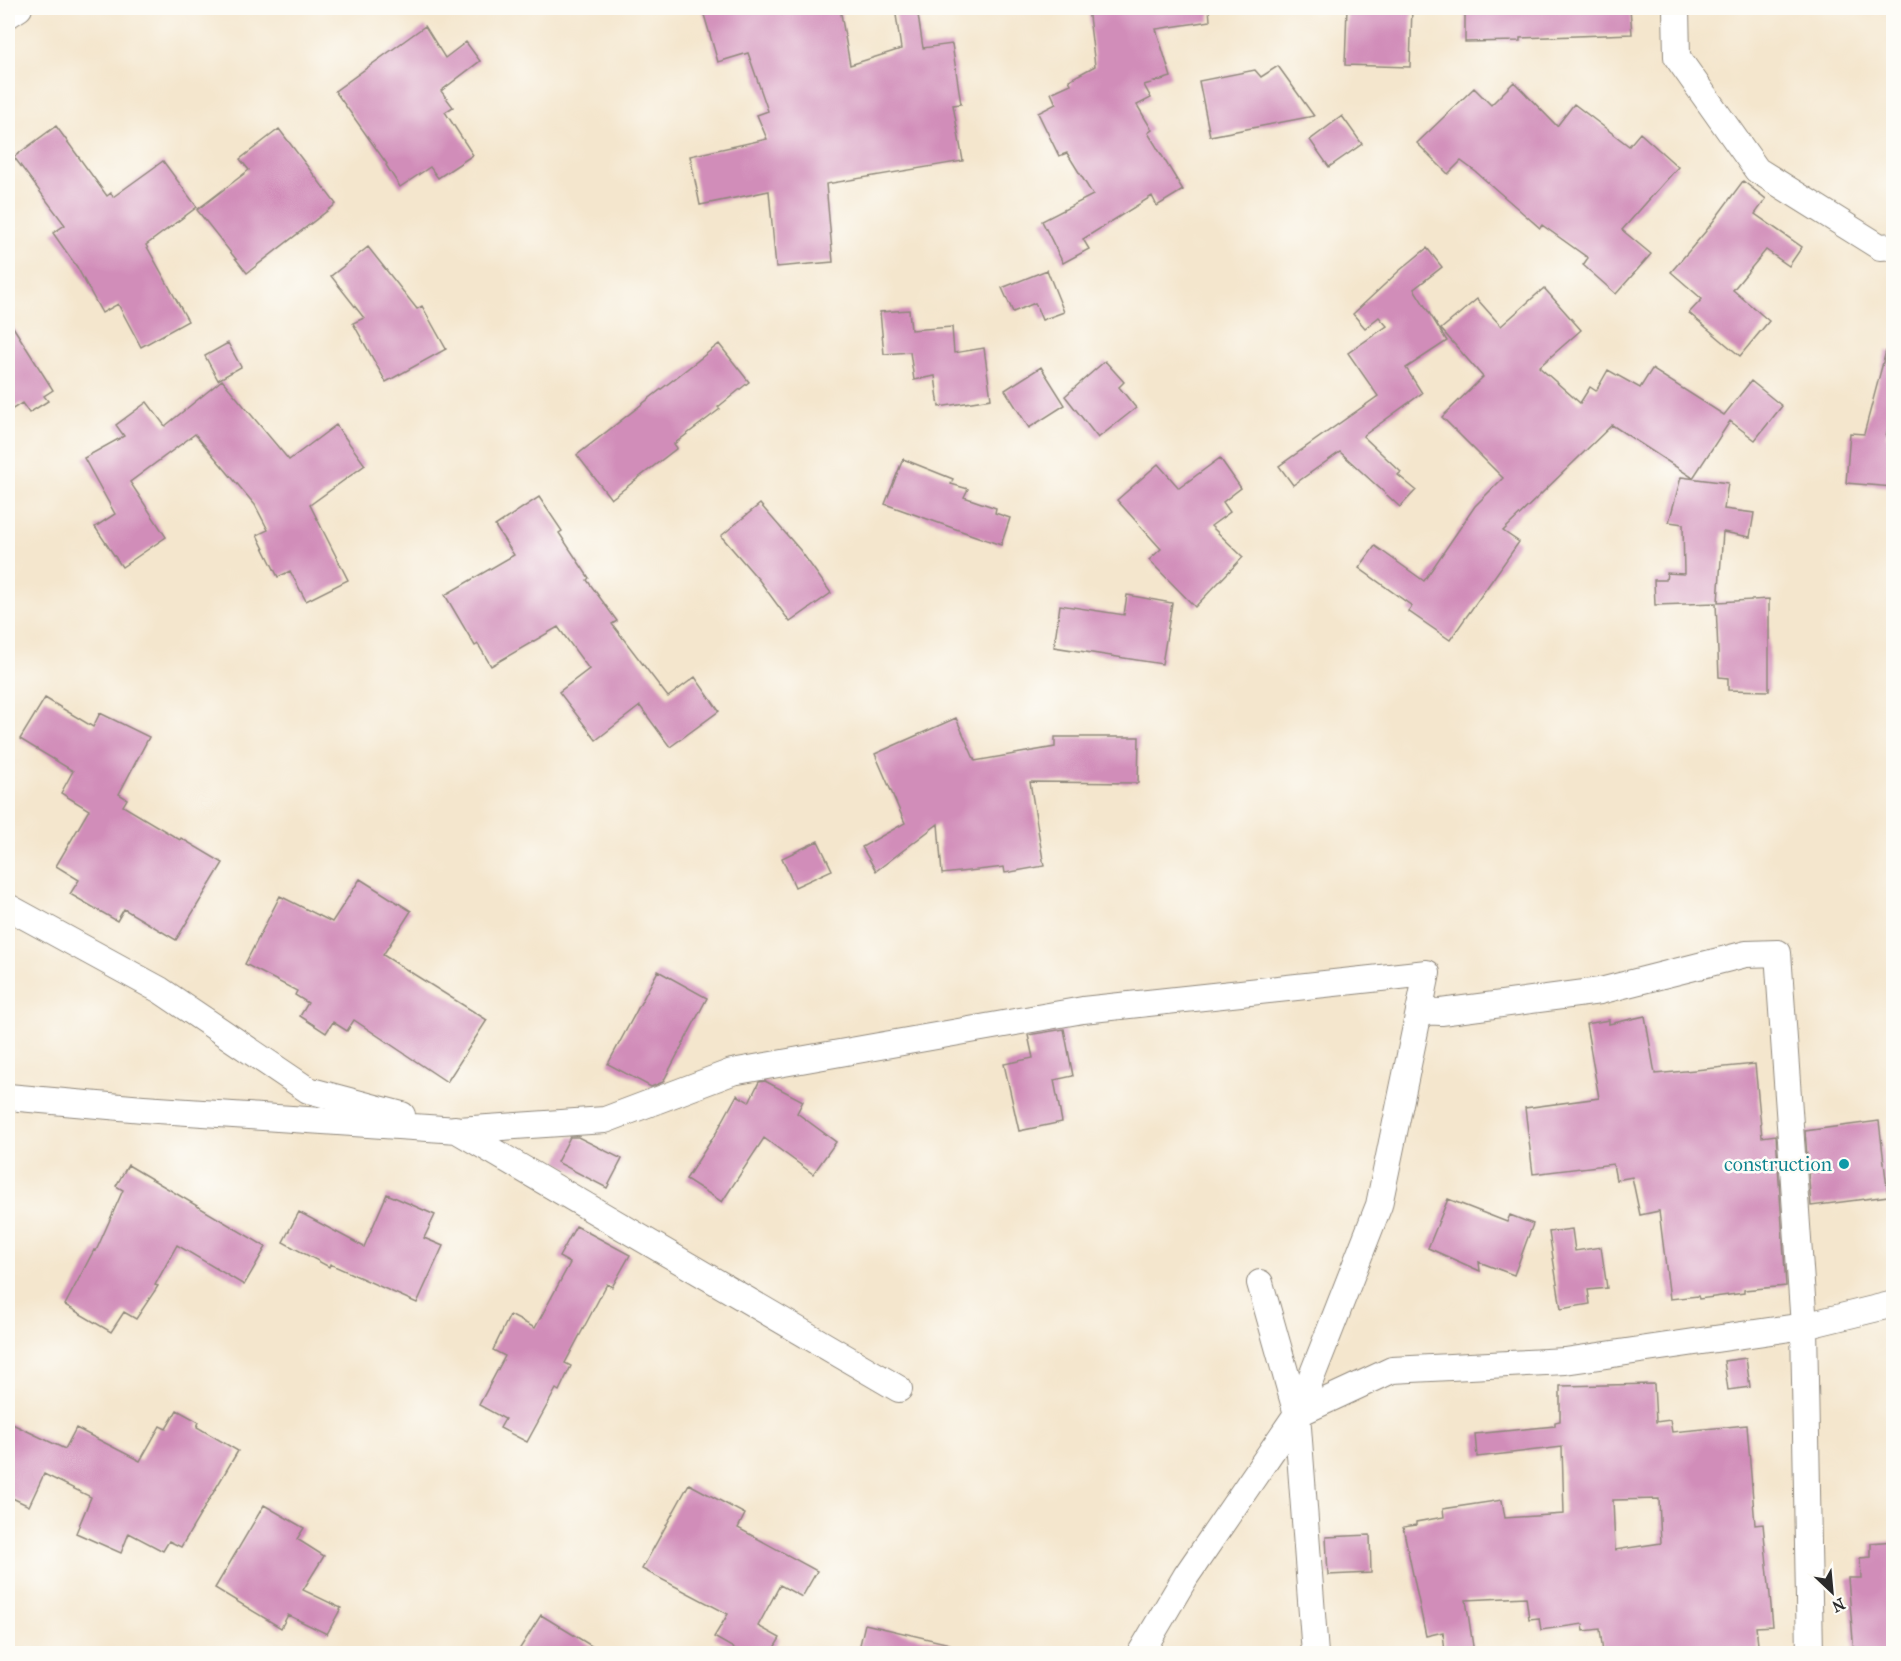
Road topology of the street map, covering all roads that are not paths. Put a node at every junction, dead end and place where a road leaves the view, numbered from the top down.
1 (19, 8) edge
2 (1676, 8) edge
3 (8, 15) edge
4 (1893, 246) edge
5 (8, 907) edge
6 (1419, 1011) junction
7 (8, 1097) edge
8 (458, 1130) junction
9 (1260, 1283) dead end
10 (1893, 1304) edge
11 (1804, 1326) junction
12 (899, 1389) dead end
13 (1297, 1414) junction
14 (1140, 1653) edge
15 (1315, 1653) edge
16 (1810, 1653) edge

1 - 3 street
2 - 4 street
5 - 8 street
6 - 8 street
6 - 11 street
6 - 13 street
7 - 8 street
8 - 12 street
9 - 13 street
10 - 11 street
11 - 13 street
11 - 16 street
13 - 14 street
13 - 15 street

